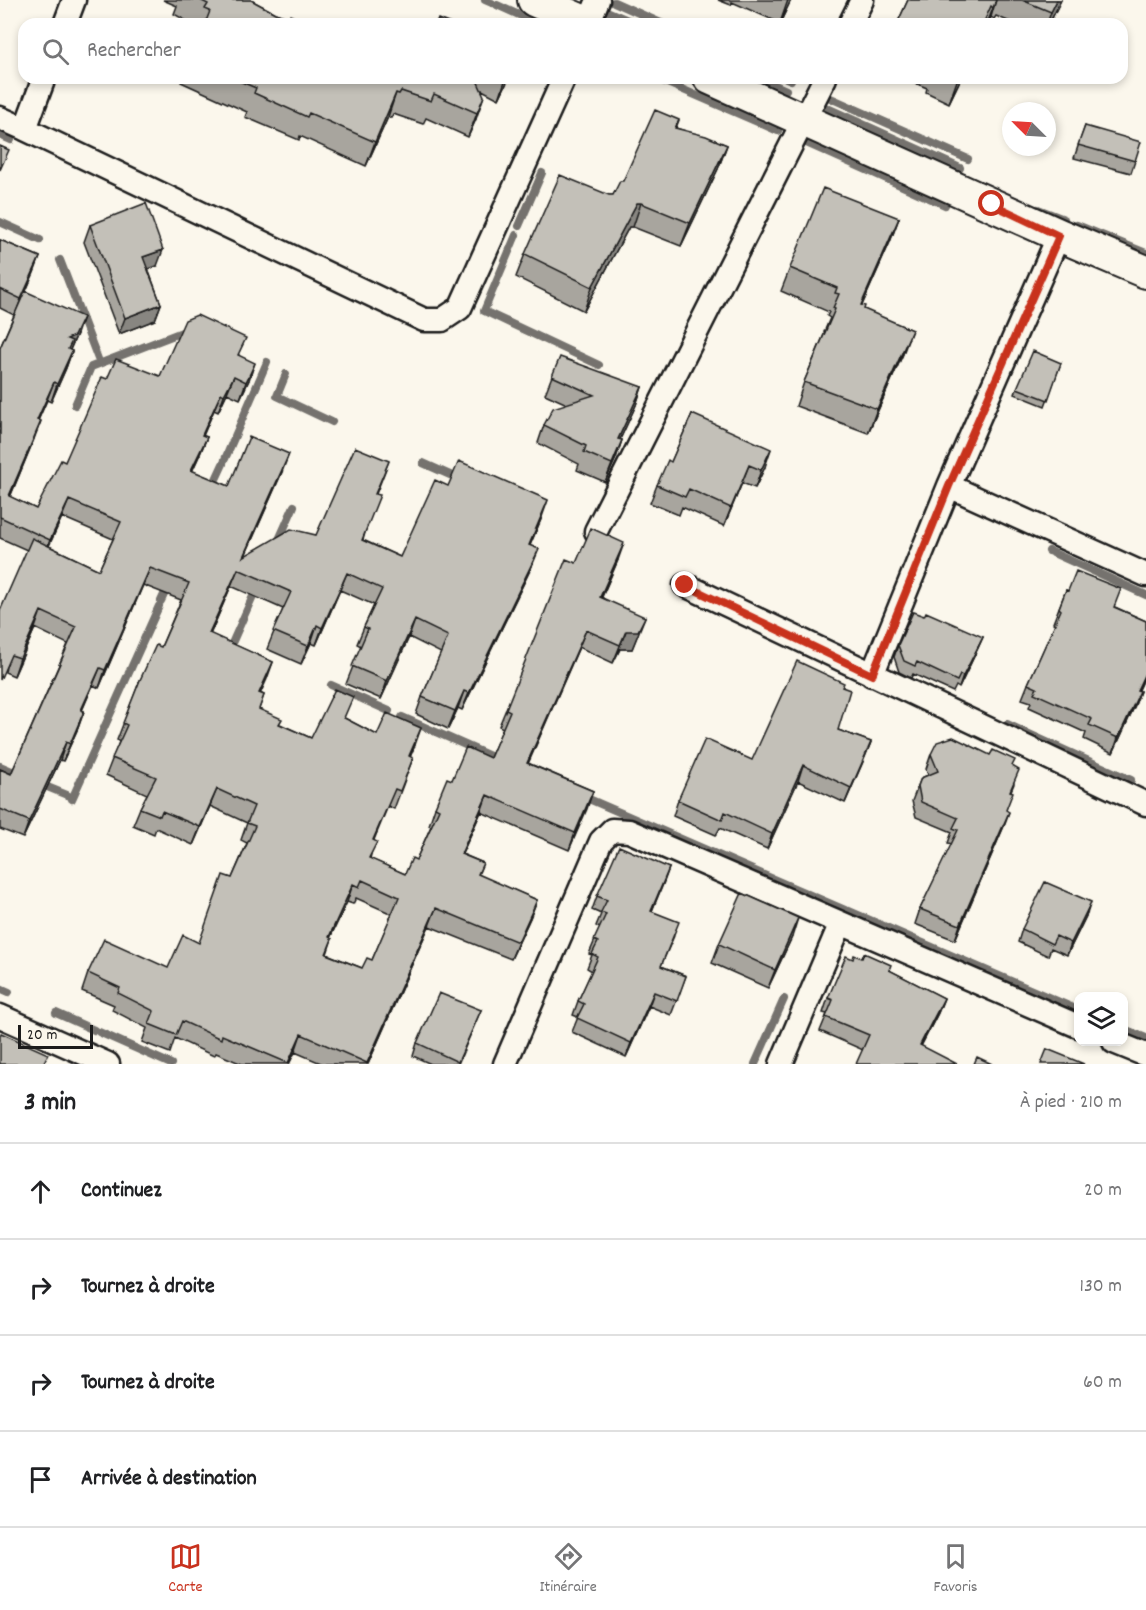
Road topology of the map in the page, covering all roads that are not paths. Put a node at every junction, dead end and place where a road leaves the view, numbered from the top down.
1 (74, 0) edge
2 (534, 0) edge
3 (598, 0) edge
4 (862, 0) edge
5 (67, 18) edge
6 (575, 18) edge
7 (591, 18) edge
8 (853, 18) edge
9 (42, 84) edge
10 (561, 84) edge
11 (724, 84) edge
12 (822, 84) edge
13 (0, 118) edge
14 (805, 120) junction
15 (25, 129) junction
16 (1059, 236) junction
17 (1146, 272) edge
18 (949, 486) junction
19 (596, 531) edge
20 (1146, 575) edge
21 (685, 585) dead end
22 (872, 675) junction
23 (1146, 804) edge
24 (840, 925) junction
25 (0, 1016) edge
26 (1074, 1024) edge
27 (1125, 1046) edge
28 (1146, 1055) edge
29 (108, 1064) edge
30 (506, 1064) edge
31 (781, 1064) edge

1 - 5 street
2 - 6 main road
3 - 7 street
4 - 8 street
9 - 15 street
10 - 15 street
11 - 14 main road
12 - 14 street
13 - 15 street
14 - 16 main road
14 - 19 street
16 - 17 main road
16 - 18 street
18 - 20 street
18 - 22 street
21 - 22 street
22 - 23 street
24 - 26 street
24 - 30 street
24 - 31 street
25 - 29 street
27 - 28 street

